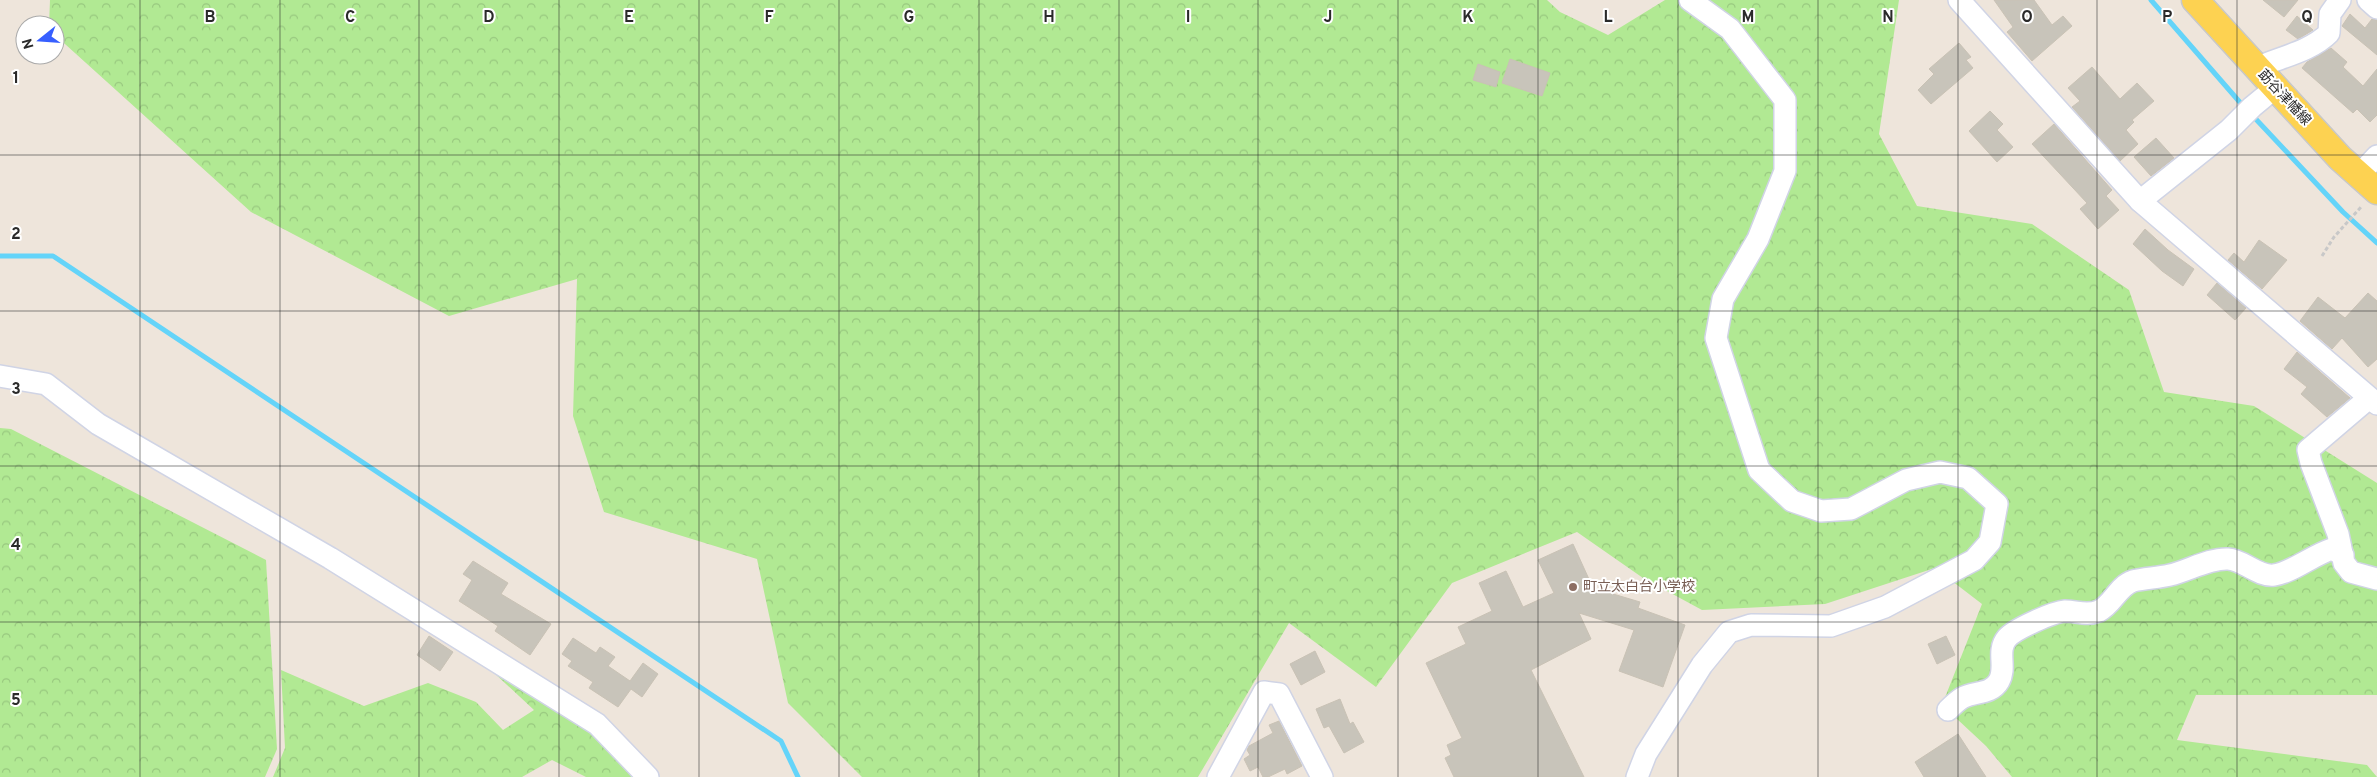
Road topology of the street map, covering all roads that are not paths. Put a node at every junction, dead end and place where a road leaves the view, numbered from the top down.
1 (1690, 0) edge
2 (1959, 0) edge
3 (2195, 0) edge
4 (2340, 0) edge
5 (2368, 0) edge
6 (2377, 8) edge
7 (2256, 68) junction
8 (2275, 88) junction
9 (2377, 156) edge
10 (2365, 192) edge
11 (2140, 201) junction
12 (0, 376) edge
13 (2373, 401) edge
14 (2343, 555) junction
15 (2377, 579) edge
16 (1948, 710) dead end
17 (1222, 774) edge
18 (648, 777) edge
19 (1322, 777) edge
20 (1637, 777) edge

1 - 20 street
2 - 11 street
3 - 7 main road, 莇谷津幡線
4 - 7 street
5 - 6 street
7 - 8 main road, 莇谷津幡線
8 - 10 main road, 莇谷津幡線
8 - 11 street
9 - 10 street
11 - 13 street
12 - 18 street
13 - 14 street
14 - 15 street
14 - 16 street
17 - 19 street

